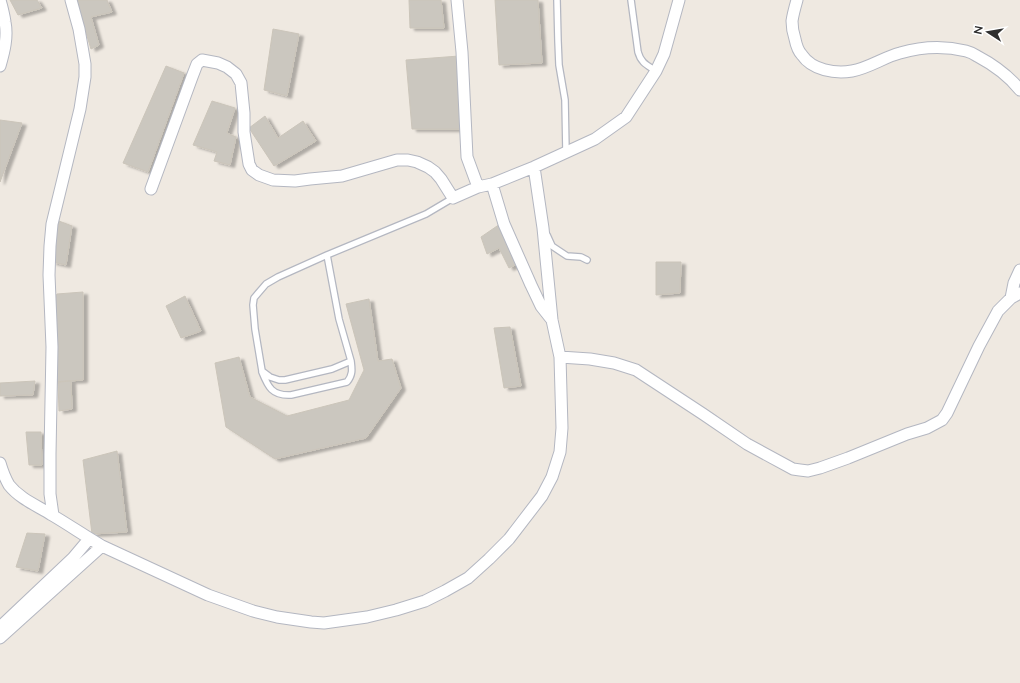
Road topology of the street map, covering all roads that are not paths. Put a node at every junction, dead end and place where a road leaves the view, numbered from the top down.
1 (0, 0) edge
2 (71, 0) edge
3 (457, 0) edge
4 (557, 0) edge
5 (631, 0) edge
6 (679, 0) edge
7 (797, 0) edge
8 (0, 66) edge
9 (656, 71) junction
10 (1020, 90) edge
11 (566, 152) junction
12 (534, 167) junction
13 (492, 184) junction
14 (478, 187) junction
15 (151, 189) dead end
16 (453, 198) junction
17 (543, 228) junction
18 (327, 256) junction
19 (587, 260) dead end
20 (1020, 270) edge
21 (1016, 296) edge
22 (552, 320) junction
23 (560, 357) junction
24 (351, 361) junction
25 (262, 371) junction
26 (0, 463) edge
27 (53, 515) junction
28 (89, 539) junction
29 (102, 546) junction
30 (0, 627) edge
31 (0, 638) edge

1 - 8 street
2 - 27 street
3 - 14 street
4 - 11 lane
5 - 9 lane
6 - 9 street
7 - 10 street
9 - 11 street
11 - 12 street
12 - 13 street
12 - 17 street
13 - 14 street
13 - 22 street
14 - 16 street
15 - 16 street
16 - 18 lane
17 - 19 lane
17 - 22 street
18 - 24 lane
18 - 25 lane
20 - 21 street
21 - 23 street
22 - 23 street
23 - 29 street
24 - 25 lane
24 - 25 lane
26 - 27 street
27 - 28 street
28 - 29 street
28 - 30 street
29 - 31 street

